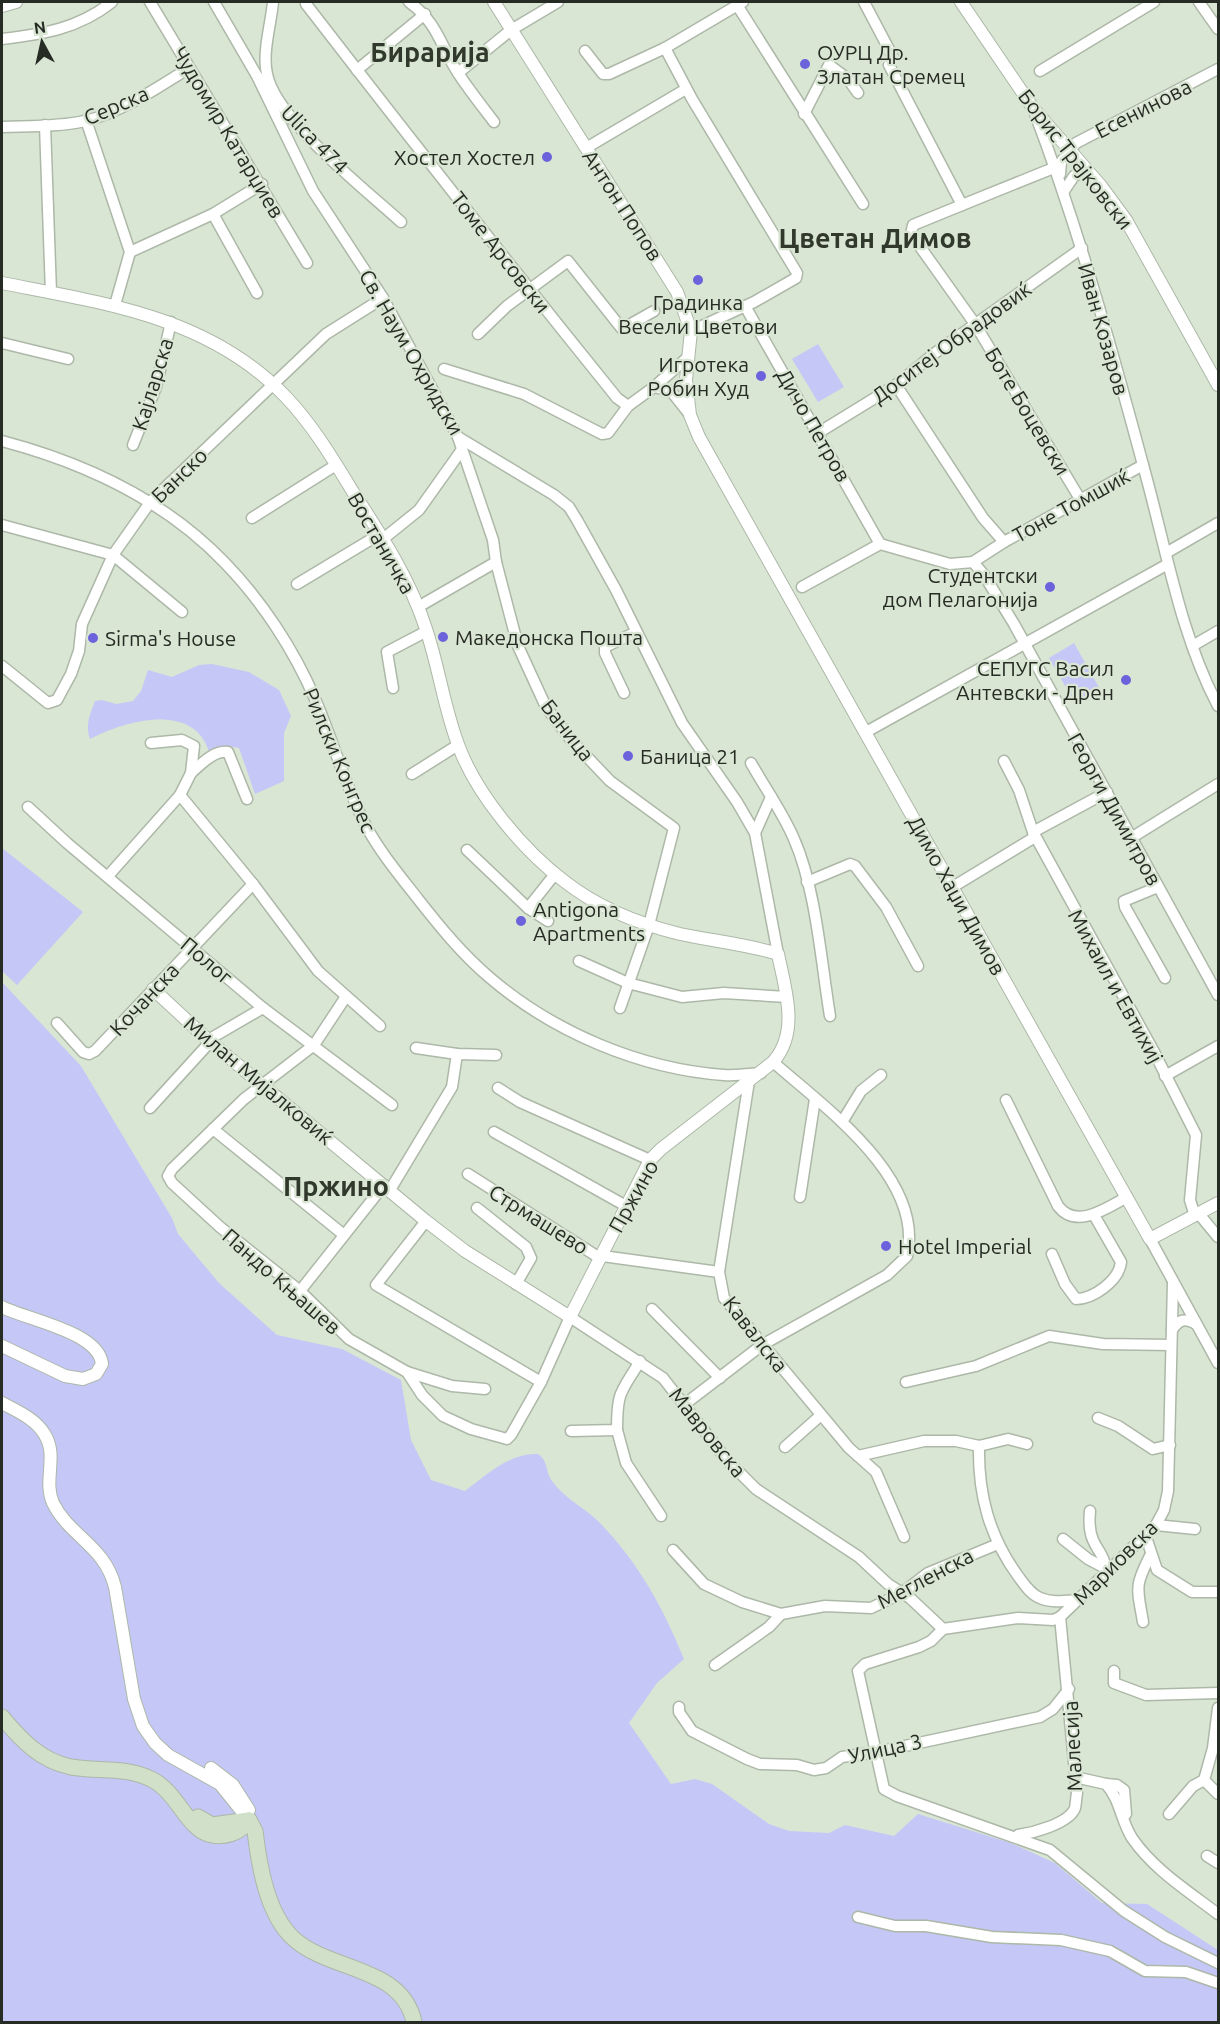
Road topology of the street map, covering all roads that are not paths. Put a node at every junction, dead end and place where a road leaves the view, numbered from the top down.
1 (16, 2) edge
2 (112, 2) edge
3 (150, 2) edge
4 (214, 2) edge
5 (273, 2) edge
6 (409, 2) edge
7 (494, 2) edge
8 (558, 2) edge
9 (864, 2) edge
10 (961, 2) edge
11 (1154, 2) edge
12 (1199, 2) edge
13 (740, 3) edge
14 (306, 4) dead end
15 (2, 6) edge
16 (425, 14) junction
17 (1218, 29) edge
18 (511, 30) junction
19 (2, 39) edge
20 (665, 48) junction
21 (585, 51) dead end
22 (189, 68) junction
23 (1218, 69) edge
24 (357, 70) junction
25 (1040, 71) dead end
26 (458, 73) junction
27 (686, 89) junction
28 (858, 93) dead end
29 (1033, 108) junction
30 (804, 114) junction
31 (86, 120) junction
32 (494, 122) dead end
33 (45, 125) junction
34 (2, 127) edge
35 (586, 148) junction
36 (1069, 150) junction
37 (1087, 170) junction
38 (1058, 172) junction
39 (262, 184) junction
40 (1064, 191) junction
41 (863, 204) dead end
42 (962, 205) junction
43 (213, 214) junction
44 (401, 222) dead end
45 (1082, 248) junction
46 (130, 252) junction
47 (307, 263) dead end
48 (2, 283) edge
49 (529, 289) junction
50 (51, 293) junction
51 (257, 293) dead end
52 (382, 298) junction
53 (115, 305) junction
54 (745, 306) junction
55 (654, 311) dead end
56 (171, 322) junction
57 (975, 324) junction
58 (691, 331) junction
59 (478, 334) dead end
60 (2, 344) edge
61 (687, 358) junction
62 (68, 359) dead end
63 (444, 369) dead end
64 (273, 384) junction
65 (896, 385) junction
66 (1218, 385) edge
67 (654, 387) junction
68 (628, 406) junction
69 (692, 421) junction
70 (818, 433) junction
71 (458, 437) junction
72 (2, 441) edge
73 (133, 445) dead end
74 (461, 451) junction
75 (336, 465) junction
76 (1143, 465) junction
77 (1080, 499) junction
78 (151, 501) junction
79 (252, 518) dead end
80 (1218, 524) edge
81 (2, 525) edge
82 (381, 536) junction
83 (1004, 542) junction
84 (880, 544) junction
85 (113, 555) junction
86 (1167, 559) junction
87 (973, 561) junction
88 (496, 562) junction
89 (297, 585) dead end
90 (802, 587) dead end
91 (418, 607) junction
92 (182, 612) dead end
93 (427, 630) junction
94 (1218, 631) edge
95 (636, 632) junction
96 (1025, 645) junction
97 (1194, 645) junction
98 (2, 666) edge
99 (393, 688) dead end
100 (624, 693) dead end
101 (1218, 706) edge
102 (866, 732) junction
103 (151, 743) dead end
104 (458, 746) junction
105 (1004, 761) dead end
106 (751, 763) dead end
107 (191, 772) junction
108 (412, 774) dead end
109 (1218, 784) edge
110 (1107, 792) junction
111 (180, 795) junction
112 (771, 797) junction
113 (247, 799) dead end
114 (28, 807) dead end
115 (755, 833) junction
116 (1034, 834) junction
117 (1131, 838) junction
118 (467, 850) dead end
119 (555, 874) junction
120 (108, 876) junction
121 (807, 882) junction
122 (253, 884) junction
123 (956, 885) dead end
124 (1158, 887) junction
125 (528, 908) junction
126 (548, 921) dead end
127 (650, 925) junction
128 (191, 947) junction
129 (778, 954) junction
130 (579, 961) dead end
131 (918, 966) dead end
132 (1166, 978) dead end
133 (628, 983) junction
134 (153, 989) junction
135 (1218, 995) edge
136 (787, 997) junction
137 (345, 998) junction
138 (263, 1008) junction
139 (620, 1008) dead end
140 (830, 1016) dead end
141 (57, 1023) dead end
142 (380, 1026) dead end
143 (210, 1041) junction
144 (314, 1046) junction
145 (1218, 1046) edge
146 (416, 1048) dead end
147 (457, 1054) junction
148 (496, 1055) dead end
149 (773, 1062) junction
150 (761, 1073) junction
151 (723, 1075) junction
152 (881, 1075) dead end
153 (1165, 1076) junction
154 (263, 1084) junction
155 (744, 1085) junction
156 (498, 1088) dead end
157 (815, 1099) junction
158 (1006, 1100) dead end
159 (392, 1105) dead end
160 (150, 1108) dead end
161 (842, 1122) junction
162 (213, 1129) junction
163 (494, 1132) dead end
164 (650, 1160) junction
165 (468, 1174) dead end
166 (387, 1187) junction
167 (800, 1197) dead end
168 (1127, 1197) junction
169 (1218, 1203) edge
170 (626, 1206) junction
171 (477, 1208) dead end
172 (1094, 1215) junction
173 (1197, 1215) junction
174 (426, 1221) junction
175 (345, 1235) junction
176 (1218, 1237) edge
177 (1150, 1239) junction
178 (1052, 1254) dead end
179 (601, 1255) junction
180 (719, 1272) junction
181 (1173, 1282) junction
182 (516, 1284) junction
183 (300, 1291) junction
184 (2, 1307) edge
185 (652, 1309) dead end
186 (570, 1317) junction
187 (1197, 1324) junction
188 (1172, 1330) junction
189 (762, 1345) junction
190 (2, 1346) edge
191 (1171, 1346) junction
192 (640, 1361) junction
193 (1218, 1363) edge
194 (407, 1372) junction
195 (720, 1378) junction
196 (541, 1382) junction
197 (906, 1382) dead end
198 (485, 1389) dead end
199 (2, 1403) edge
200 (685, 1404) junction
201 (821, 1415) junction
202 (1098, 1418) dead end
203 (617, 1430) junction
204 (571, 1431) dead end
205 (507, 1439) joint
206 (1027, 1444) dead end
207 (1170, 1445) junction
208 (979, 1446) junction
209 (784, 1447) dead end
210 (858, 1456) junction
211 (1090, 1511) dead end
212 (661, 1516) dead end
213 (1156, 1525) junction
214 (1195, 1529) dead end
215 (904, 1537) dead end
216 (1146, 1537) junction
217 (1063, 1539) dead end
218 (998, 1544) junction
219 (673, 1550) dead end
220 (1151, 1554) junction
221 (1107, 1568) junction
222 (1218, 1592) edge
223 (902, 1593) junction
224 (1077, 1600) junction
225 (781, 1614) junction
226 (1060, 1617) junction
227 (1143, 1622) dead end
228 (943, 1629) junction
229 (715, 1665) dead end
230 (1114, 1671) dead end
231 (132, 1680) junction
232 (1069, 1689) junction
233 (1218, 1693) edge
234 (679, 1707) dead end
235 (1218, 1708) edge
236 (2, 1718) edge
237 (877, 1752) junction
238 (57, 1763) junction
239 (1075, 1777) junction
240 (1204, 1780) junction
241 (1218, 1794) edge
242 (232, 1798) junction
243 (1169, 1814) dead end
244 (249, 1820) junction
245 (221, 1824) junction
246 (235, 1832) junction
247 (1015, 1836) junction
248 (258, 1845) junction
249 (1208, 1856) dead end
250 (1218, 1863) edge
251 (1218, 1914) edge
252 (858, 1917) dead end
253 (1218, 1963) edge
254 (1218, 1983) edge
255 (414, 2022) edge

1 - 15 street
2 - 19 street
3 - 22 street, Чудомир Катарџиев
4 - 52 street, Св. Наум Охридски
5 - 44 street, Ulica 474
6 - 16 street
7 - 18 street, Антон Попов
8 - 18 street
9 - 42 street
10 - 29 street, Борис Трајковски
11 - 25 street
12 - 17 street
13 - 20 street
13 - 30 street
14 - 24 street, Томе Арсовски
16 - 24 street
16 - 26 street
18 - 26 street
18 - 35 street, Антон Попов
20 - 21 street
20 - 27 street
22 - 31 street, Серска
22 - 39 street, Чудомир Катарџиев
23 - 36 street, Есенинова
24 - 49 street, Томе Арсовски
26 - 32 street
27 - 35 street
27 - 54 street
28 - 30 street
29 - 36 street, Борис Трајковски
29 - 38 street, Иван Козаров
30 - 41 street
31 - 33 street, Серска
31 - 46 street
33 - 34 street, Серска
33 - 50 street
35 - 58 street, Антон Попов
36 - 37 street, Борис Трајковски
36 - 38 street
37 - 40 street
37 - 66 street, Борис Трајковски
38 - 40 street, Иван Козаров
38 - 42 street
39 - 43 street
39 - 47 street, Чудомир Катарџиев
40 - 45 street, Иван Козаров
42 - 57 street, Боте Боцевски
43 - 46 street
43 - 51 street
45 - 57 street, Доситеј Обрадовиќ
45 - 76 street, Иван Козаров
46 - 53 street
48 - 50 street, Востаничка
49 - 55 street
49 - 59 street
49 - 68 street, Томе Арсовски
50 - 53 street, Востаничка
52 - 64 street, Банско
52 - 71 street, Св. Наум Охридски
53 - 56 street, Востаничка
54 - 58 street
54 - 70 street, Дичо Петров
56 - 64 street, Востаничка
56 - 73 street, Кајларска
57 - 65 street, Доситеј Обрадовиќ
57 - 77 street, Боте Боцевски
58 - 61 street, Антон Попов
60 - 62 street
61 - 67 street
61 - 69 street, Антон Попов
63 - 68 street
64 - 75 street, Востаничка
64 - 78 street, Банско
65 - 70 street, Доситеј Обрадовиќ
65 - 83 street
67 - 68 street
67 - 69 street
69 - 102 street, Димо Хаџи Димов
70 - 84 street, Дичо Петров
71 - 74 street, Баница
71 - 95 street, Св. Наум Охридски
72 - 78 street, Рилски Конгрес
74 - 82 street
74 - 88 street, Баница
75 - 79 street
75 - 82 street, Востаничка
76 - 77 street, Тоне Томшиќ
76 - 86 street, Иван Козаров
77 - 83 street, Тоне Томшиќ
78 - 85 street, Банско
78 - 151 street, Рилски Конгрес
80 - 86 street
81 - 85 street
82 - 89 street
82 - 91 street, Востаничка
83 - 87 street, Тоне Томшиќ
84 - 87 street, Тоне Томшиќ
84 - 90 street
85 - 92 street
85 - 98 street, Банско
86 - 96 street
86 - 97 street, Иван Козаров
87 - 96 street, Георги Димитров
88 - 91 street
88 - 127 street, Баница
91 - 93 street, Востаничка
93 - 99 street
93 - 104 street, Востаничка
94 - 97 street
95 - 100 street
95 - 115 street, Св. Наум Охридски
96 - 102 street
96 - 110 street, Георги Димитров
97 - 101 street, Иван Козаров
102 - 168 street, Димо Хаџи Димов
103 - 107 street
104 - 108 street
104 - 119 street, Востаничка
105 - 116 street, Михаил и Евтихиј
106 - 112 street
107 - 111 street
107 - 113 street
109 - 117 street
110 - 116 street
110 - 117 street, Георги Димитров
111 - 120 street
111 - 122 street
112 - 115 street
112 - 121 street
114 - 120 street, Полог
115 - 129 street, Св. Наум Охридски
116 - 123 street
116 - 153 street, Михаил и Евтихиј
117 - 124 street, Георги Димитров
118 - 125 street
119 - 125 street
119 - 127 street, Востаничка
120 - 128 street, Полог
121 - 131 street
121 - 140 street
122 - 128 street, Кочанска
122 - 137 street
124 - 132 street
124 - 135 street, Георги Димитров
125 - 126 street
127 - 129 street, Востаничка
127 - 133 street
128 - 134 street, Кочанска
128 - 138 street, Полог
129 - 136 street, Пржино
130 - 133 street
133 - 136 street
133 - 139 street
134 - 141 street, Кочанска
134 - 143 street, Милан Мијалковиќ
136 - 149 street, Пржино
137 - 142 street
137 - 144 street
138 - 143 street
138 - 144 street, Полог
143 - 154 street, Милан Мијалковиќ
143 - 160 street
144 - 154 street
144 - 159 street, Полог
145 - 153 street
146 - 147 street
147 - 148 street
147 - 166 street
149 - 150 street, Пржино
149 - 157 street
150 - 151 street, Рилски Конгрес
150 - 155 street, Пржино
151 - 155 street, Рилски Конгрес
152 - 161 street
153 - 173 street, Михаил и Евтихиј
154 - 162 street
154 - 166 street, Милан Мијалковиќ
155 - 164 street, Пржино
155 - 180 street, Кавалска
156 - 164 street
157 - 161 street
157 - 167 street
158 - 172 street
161 - 189 street
162 - 175 street
162 - 183 street, Пандо Књашев
163 - 170 street
164 - 170 street, Пржино
165 - 179 street, Стрмашево
166 - 174 street, Милан Мијалковиќ
166 - 175 street
168 - 172 street
168 - 177 street, Димо Хаџи Димов
169 - 173 street
170 - 179 street, Пржино
171 - 182 street
172 - 178 street
173 - 176 street
173 - 177 street
174 - 182 street, Милан Мијалковиќ
174 - 196 street
175 - 183 street
177 - 181 street, Димо Хаџи Димов
179 - 180 street, Стрмашево
179 - 186 street, Пржино
180 - 189 street, Кавалска
181 - 187 street, Димо Хаџи Димов
181 - 188 street, Мариовска
182 - 186 street, Милан Мијалковиќ
183 - 194 street, Пандо Књашев
184 - 190 street
185 - 195 street
186 - 192 street, Мавровска
186 - 196 street, Пржино
187 - 188 street
187 - 193 street, Димо Хаџи Димов
188 - 191 street, Мариовска
189 - 195 street
189 - 201 street, Кавалска
191 - 197 street
191 - 207 street, Мариовска
192 - 200 street, Мавровска
192 - 203 street
194 - 198 street, Пандо Књашев
194 - 205 street, Пандо Књашев
195 - 200 street
196 - 205 street, Пржино
199 - 231 street
200 - 223 street, Мавровска
201 - 209 street
201 - 210 street, Кавалска
202 - 207 street
203 - 204 street
203 - 212 street
206 - 208 street
207 - 213 street, Мариовска
208 - 210 street
208 - 218 street
210 - 215 street, Кавалска
211 - 221 street
213 - 214 street
213 - 216 street, Мариовска
216 - 220 street
216 - 221 street, Мариовска
217 - 221 street
218 - 223 street, Мегленска
218 - 224 street
219 - 225 street, Мегленска
220 - 222 street
220 - 227 street
221 - 224 street, Мариовска
223 - 225 street, Мегленска
223 - 228 street
224 - 226 street, Мариовска
225 - 229 street
226 - 228 street, Мариовска
226 - 232 street, Малесија
228 - 237 street
230 - 233 street
231 - 242 street
231 - 244 street
232 - 237 street, Улица 3
232 - 239 street, Малесија
234 - 237 street, Улица 3
235 - 240 street
236 - 238 main road
237 - 247 street
238 - 245 main road
238 - 246 main road
239 - 247 street, Малесија
239 - 251 street
240 - 241 street
240 - 243 street
242 - 244 street
242 - 245 street
244 - 245 main road
244 - 246 main road
244 - 248 main road
246 - 248 street
247 - 253 street
248 - 255 main road
249 - 250 street
252 - 254 street

